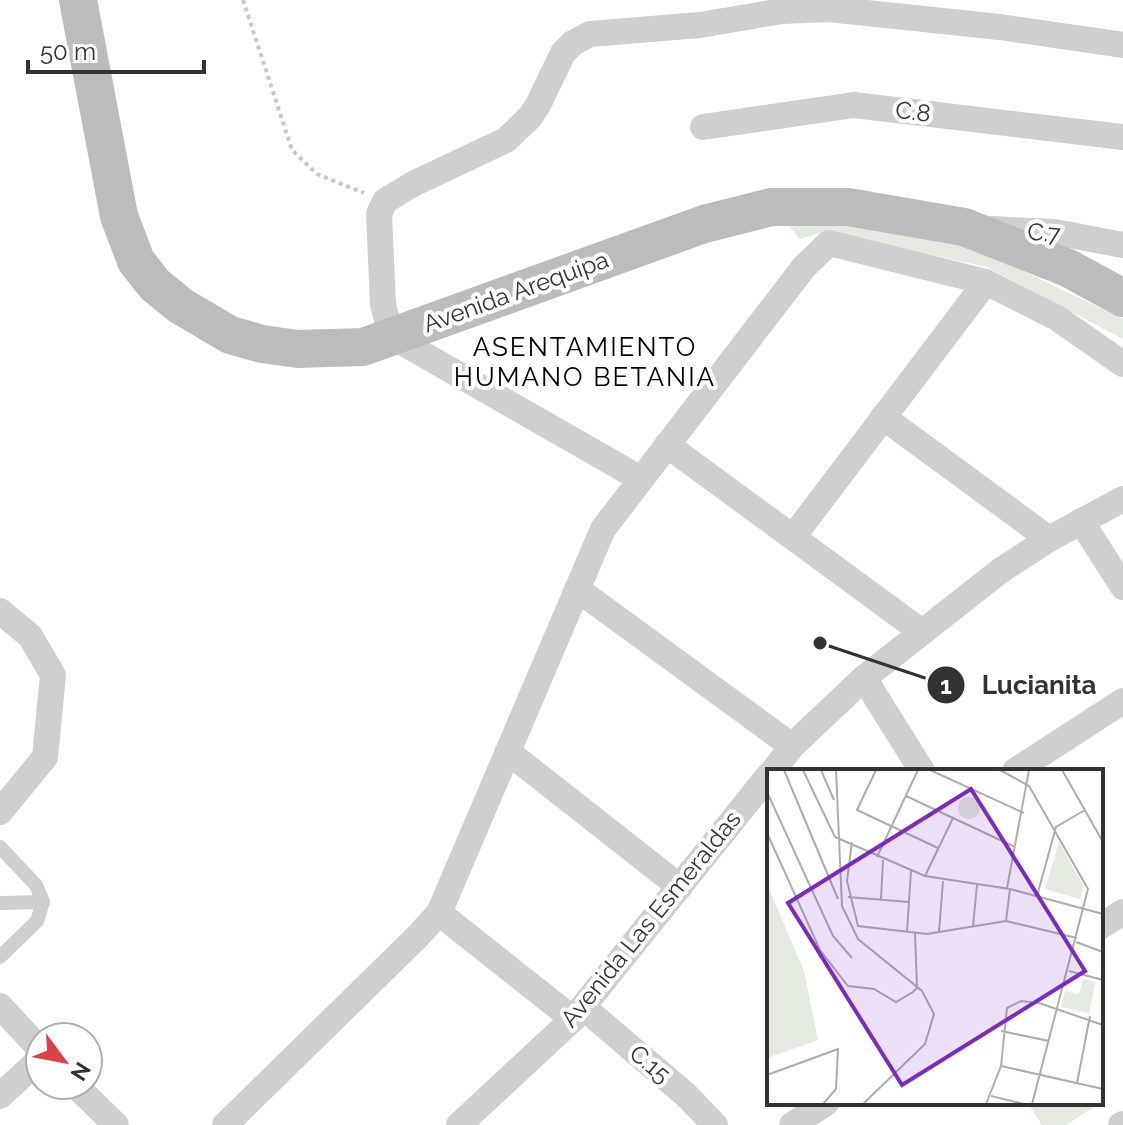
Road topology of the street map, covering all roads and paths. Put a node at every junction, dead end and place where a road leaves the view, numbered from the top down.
1 (78, 0) edge
2 (243, 0) edge
3 (1123, 45) edge
4 (703, 127) dead end
5 (1123, 137) edge
6 (385, 201) junction
7 (964, 227) junction
8 (1123, 245) edge
9 (986, 282) junction
10 (1123, 298) edge
11 (391, 336) junction
12 (1123, 364) edge
13 (883, 417) junction
14 (667, 445) junction
15 (641, 479) junction
16 (1123, 499) edge
17 (1081, 521) junction
18 (793, 537) junction
19 (1049, 539) junction
20 (1123, 587) edge
21 (577, 589) junction
22 (0, 611) edge
23 (922, 632) junction
24 (864, 678) junction
25 (1123, 701) edge
26 (792, 746) junction
27 (508, 752) junction
28 (774, 769) edge
29 (921, 769) edge
30 (1018, 769) edge
31 (767, 778) edge
32 (0, 812) edge
33 (0, 847) edge
34 (680, 887) junction
35 (43, 902) junction
36 (0, 903) edge
37 (1123, 912) edge
38 (439, 913) junction
39 (1103, 925) edge
40 (0, 957) edge
41 (0, 1006) edge
42 (578, 1013) junction
43 (24, 1032) edge
44 (24, 1074) edge
45 (0, 1096) edge
46 (91, 1101) edge
47 (823, 1105) edge
48 (463, 1124) edge
49 (116, 1125) edge
50 (225, 1125) edge
51 (715, 1125) edge
52 (792, 1125) edge

1 - 11 street, Avenida Arequipa
2 - 6 path
3 - 6 street
4 - 5 street, C.8
6 - 11 street
7 - 8 street, C.7
7 - 10 street, Avenida Arequipa
7 - 11 street, Avenida Arequipa
9 - 12 street
9 - 13 street
9 - 14 street
11 - 15 street
13 - 18 street
13 - 19 street
14 - 15 street
14 - 18 street
15 - 21 street
16 - 17 street, Avenida Las Esmeraldas
17 - 19 street, Avenida Las Esmeraldas
17 - 20 street
18 - 23 street
19 - 23 street, Avenida Las Esmeraldas
21 - 26 street
21 - 27 street
22 - 32 street
23 - 24 street, Avenida Las Esmeraldas
24 - 26 street, Avenida Las Esmeraldas
24 - 29 street
25 - 30 street
26 - 28 street, Avenida Las Esmeraldas
27 - 34 street
27 - 38 street
31 - 34 street, Avenida Las Esmeraldas
33 - 35 lane
34 - 42 street, Avenida Las Esmeraldas
35 - 36 lane
35 - 40 lane
37 - 39 street
38 - 42 street, C.15
38 - 50 street
41 - 43 street
42 - 48 street, Avenida Las Esmeraldas
42 - 51 street, C.15
44 - 45 street
46 - 49 street
47 - 52 street

